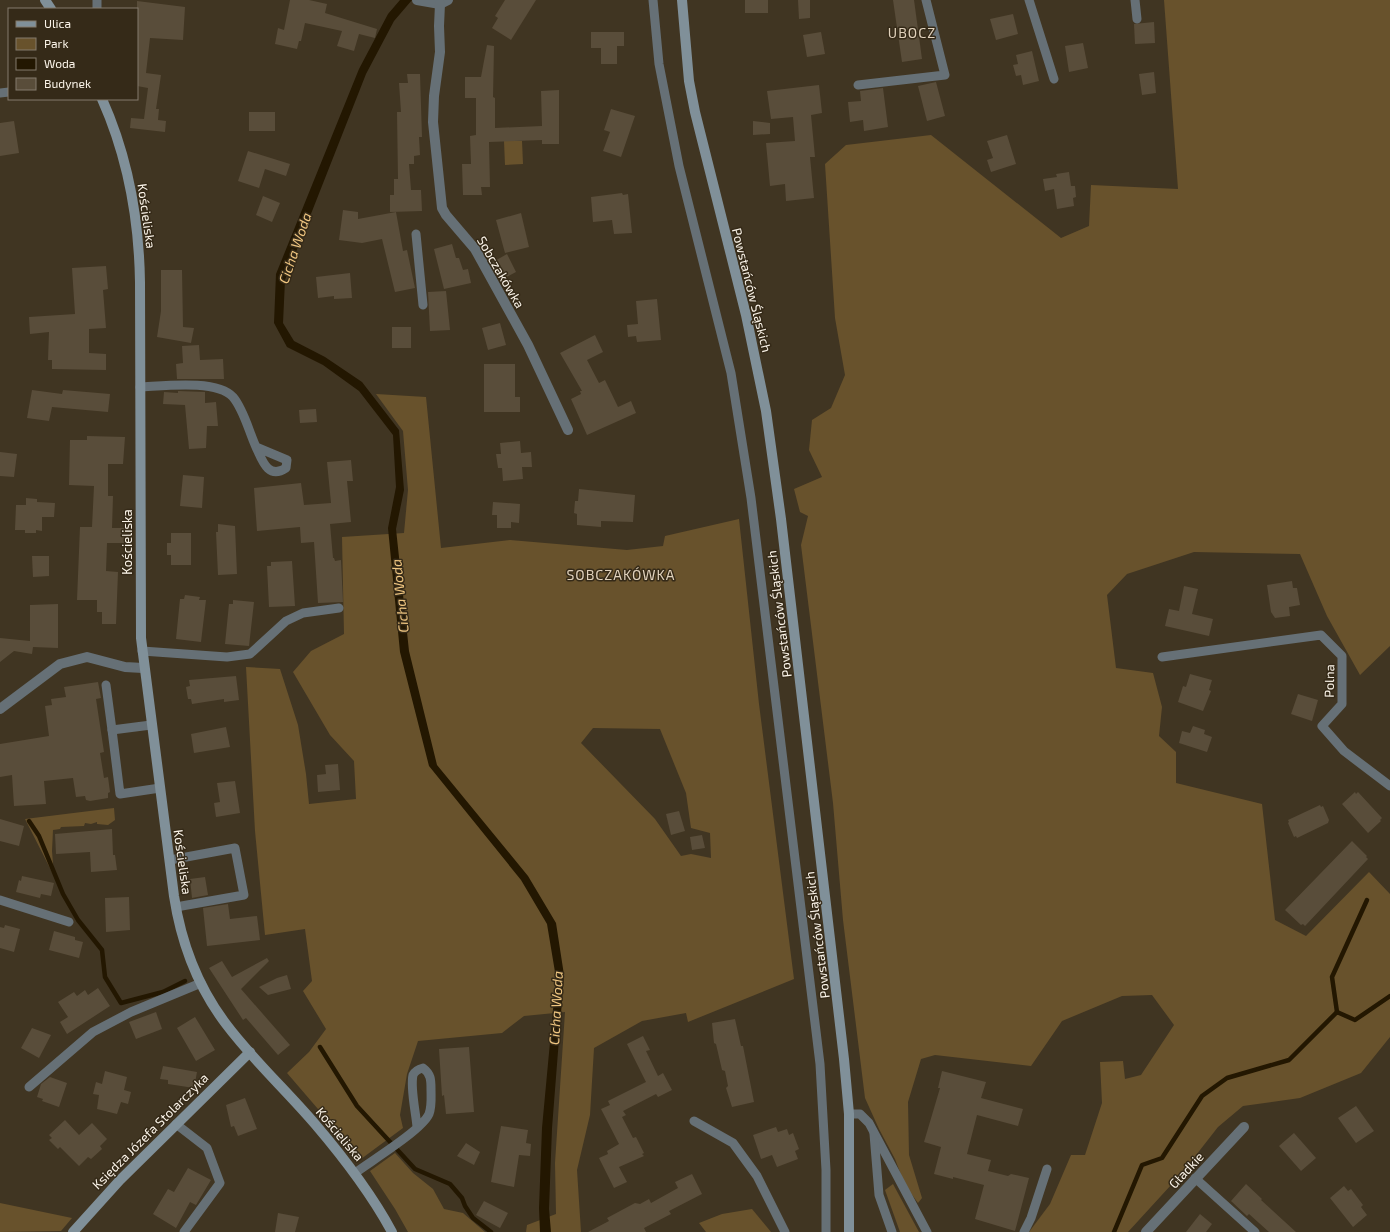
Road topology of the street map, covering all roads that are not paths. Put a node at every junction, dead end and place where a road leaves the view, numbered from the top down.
1 (417, 0) edge
2 (652, 0) edge
3 (682, 0) edge
4 (926, 0) edge
5 (1029, 0) edge
6 (1135, 0) edge
7 (444, 2) edge
8 (1137, 19) dead end
9 (1054, 79) dead end
10 (858, 85) dead end
11 (102, 100) edge
12 (416, 234) dead end
13 (423, 305) dead end
14 (140, 387) junction
15 (568, 430) dead end
16 (256, 447) dead end
17 (338, 608) dead end
18 (142, 651) junction
19 (1162, 657) dead end
20 (143, 668) junction
21 (106, 685) dead end
22 (0, 709) edge
23 (151, 724) junction
24 (112, 730) junction
25 (1390, 786) edge
26 (160, 788) junction
27 (170, 860) junction
28 (0, 900) edge
29 (176, 907) junction
30 (69, 922) dead end
31 (201, 983) junction
32 (250, 1052) junction
33 (29, 1087) dead end
34 (849, 1114) junction
35 (694, 1121) dead end
36 (176, 1124) junction
37 (1244, 1126) dead end
38 (417, 1127) junction
39 (873, 1131) junction
40 (1047, 1169) dead end
41 (355, 1173) junction
42 (1196, 1178) junction
43 (73, 1232) edge
44 (184, 1232) edge
45 (392, 1232) edge
46 (785, 1232) edge
47 (826, 1232) edge
48 (849, 1232) edge
49 (892, 1232) edge
50 (927, 1232) edge
51 (1024, 1232) edge
52 (1146, 1232) edge
53 (1255, 1232) edge

1 - 7 street, Sobczakówka
2 - 47 lane
3 - 34 street, Powstańców Śląskich
4 - 10 lane
5 - 9 lane
6 - 8 lane
7 - 15 street, Sobczakówka
11 - 14 street, Kościeliska
12 - 13 lane
14 - 16 lane
14 - 18 street, Kościeliska
17 - 18 lane
18 - 20 street, Kościeliska
19 - 25 lane, Polna
20 - 22 street
20 - 23 street, Kościeliska
21 - 24 lane
23 - 24 lane
23 - 26 street, Kościeliska
24 - 26 lane
26 - 27 street, Kościeliska
27 - 29 street, Kościeliska
27 - 29 lane
28 - 30 lane
29 - 31 street, Kościeliska
31 - 32 street, Kościeliska
31 - 33 lane
32 - 36 street, Księdza Józefa Stolarczyka
32 - 41 street, Kościeliska
34 - 39 lane
34 - 48 street, Powstańców Śląskich
35 - 46 lane
36 - 43 street, Księdza Józefa Stolarczyka
36 - 44 lane
37 - 42 street, Gładkie
38 - 38 lane
38 - 41 lane
39 - 49 lane
39 - 50 lane
40 - 51 lane
41 - 45 street, Kościeliska
42 - 52 street, Gładkie
42 - 53 lane

